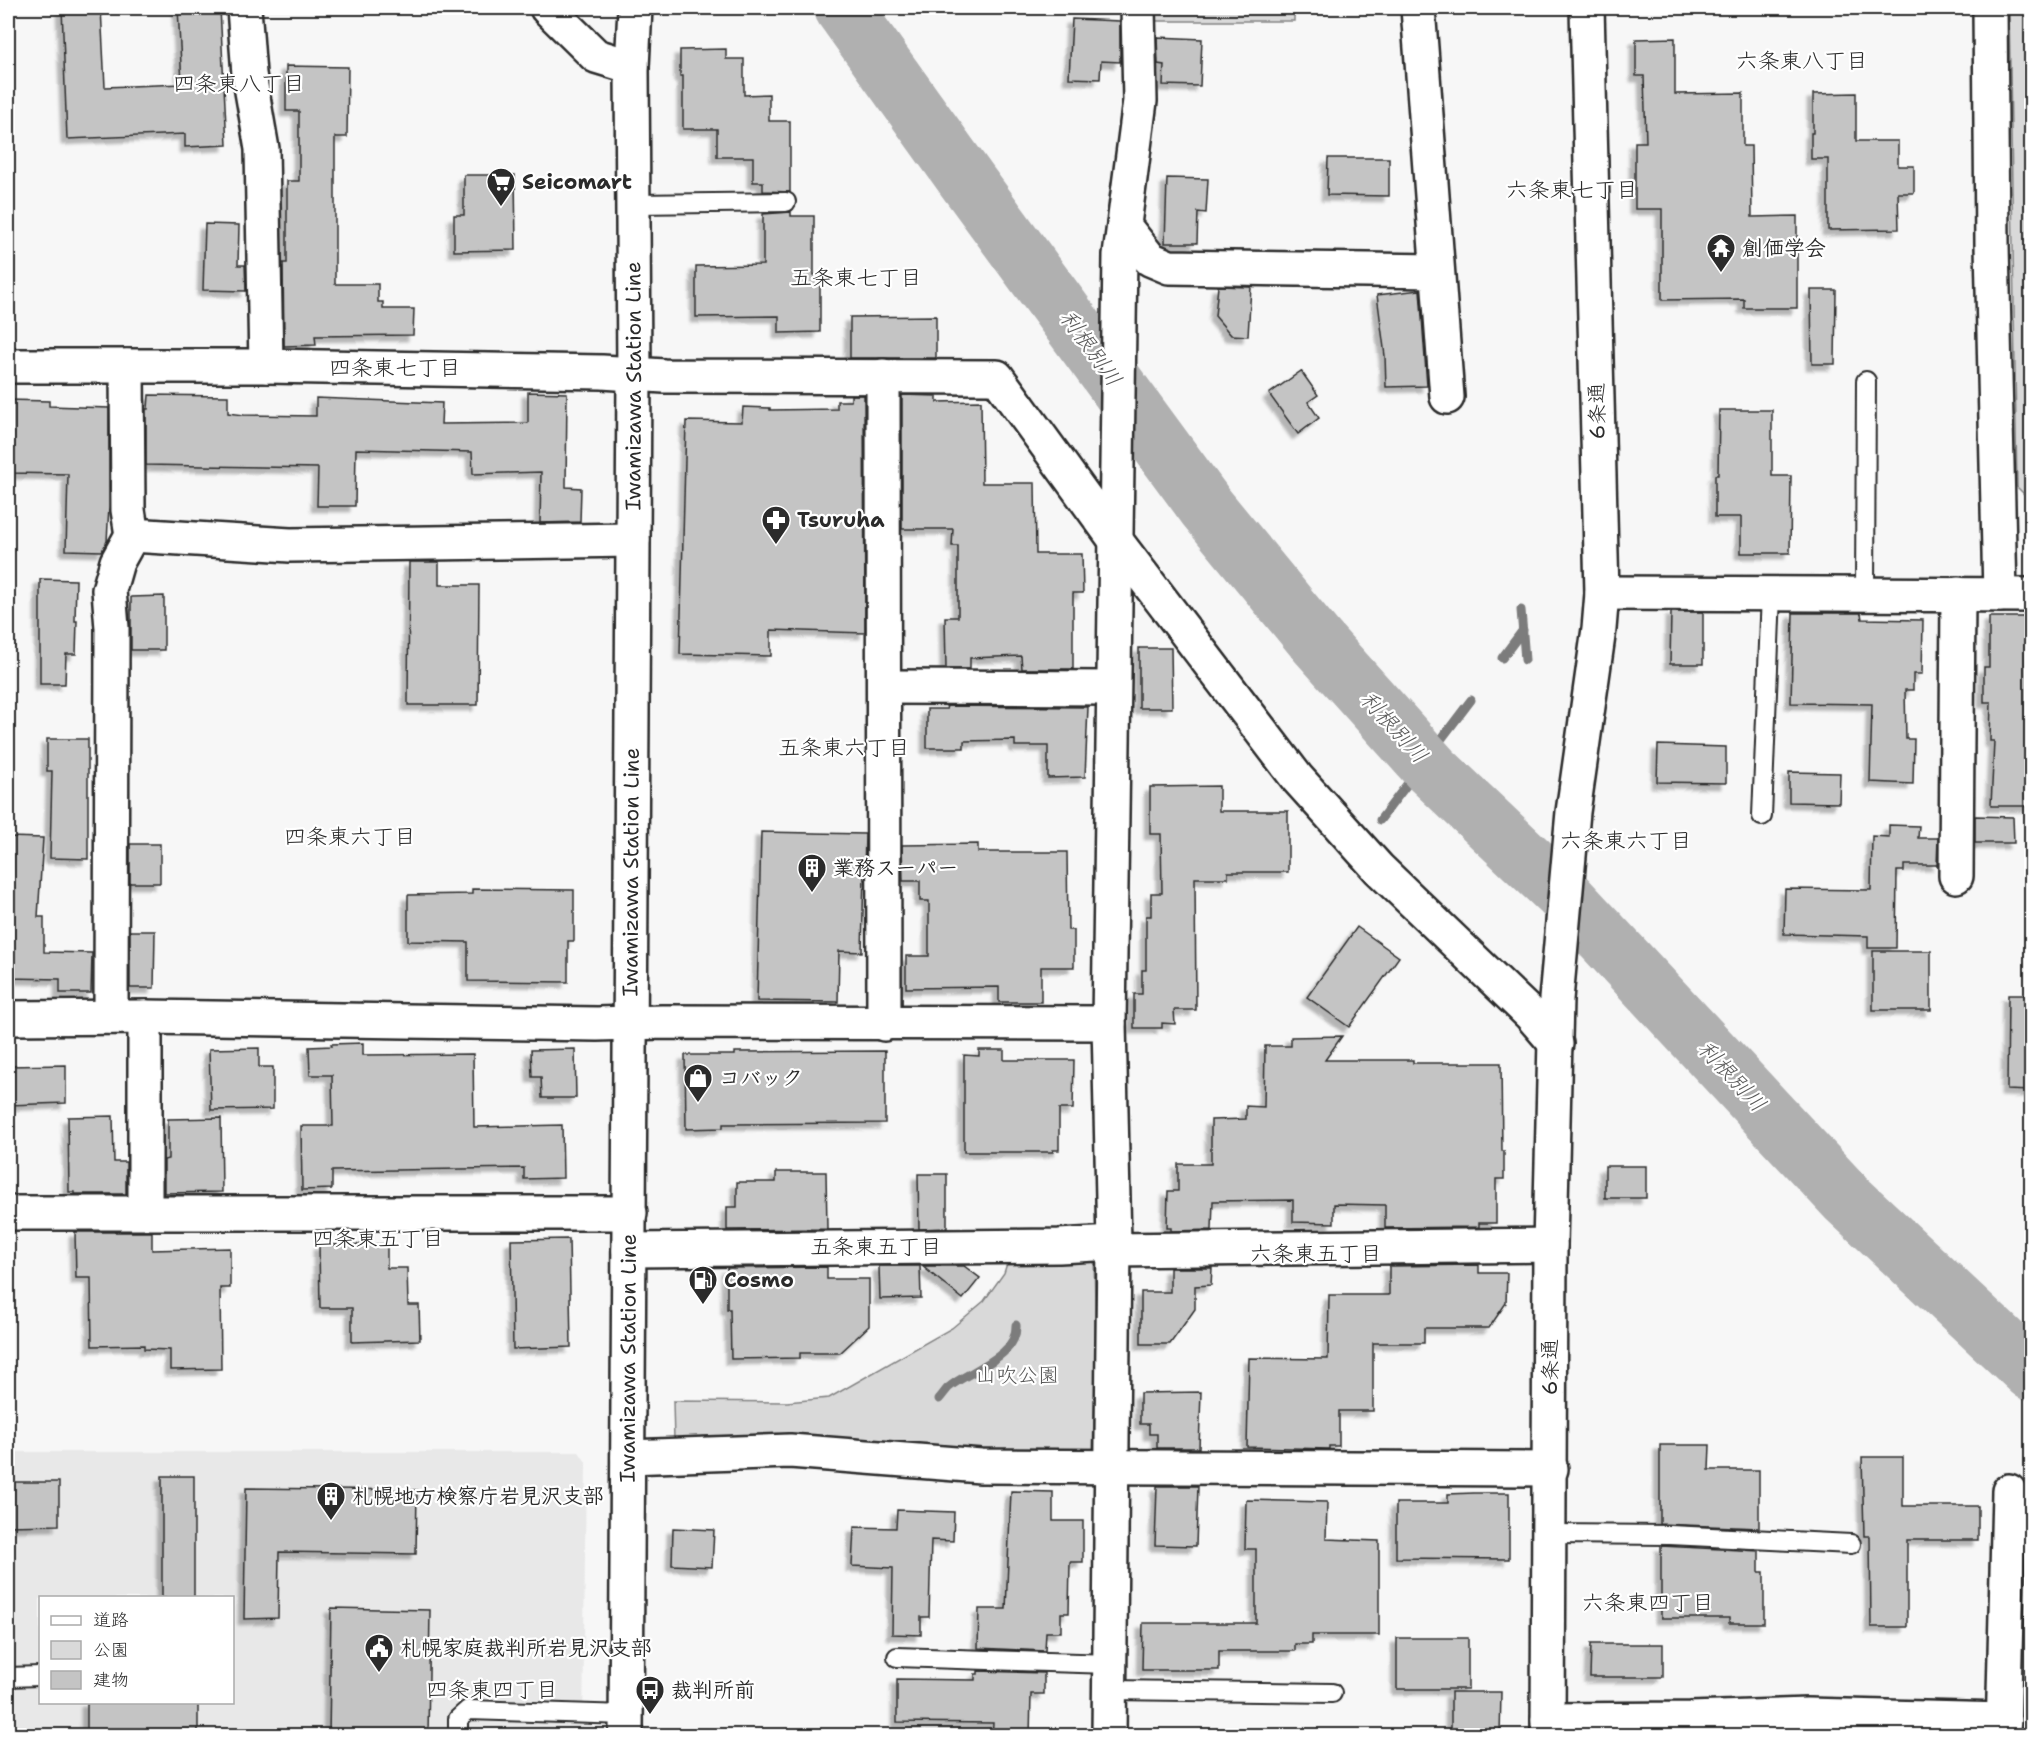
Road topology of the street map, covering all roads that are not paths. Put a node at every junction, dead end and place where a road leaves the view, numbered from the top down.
1 (244, 8) edge
2 (547, 8) edge
3 (635, 8) edge
4 (1138, 8) edge
5 (1418, 8) edge
6 (1587, 8) edge
7 (1990, 8) edge
8 (632, 67) junction
9 (786, 202) dead end
10 (635, 204) junction
11 (1122, 240) junction
12 (1437, 271) junction
13 (8, 366) edge
14 (127, 366) junction
15 (266, 366) junction
16 (634, 373) junction
17 (883, 376) junction
18 (1866, 381) dead end
19 (1447, 397) dead end
20 (132, 535) junction
21 (633, 540) junction
22 (1116, 542) junction
23 (1602, 593) junction
24 (1771, 594) junction
25 (1865, 594) junction
26 (1959, 594) junction
27 (2016, 595) edge
28 (884, 687) junction
29 (1113, 688) junction
30 (1762, 816) dead end
31 (1956, 876) dead end
32 (111, 1017) junction
33 (145, 1017) junction
34 (8, 1018) edge
35 (629, 1022) junction
36 (1109, 1023) junction
37 (884, 1024) junction
38 (1556, 1044) junction
39 (145, 1212) junction
40 (8, 1213) edge
41 (630, 1213) junction
42 (1550, 1245) junction
43 (1114, 1247) junction
44 (629, 1250) junction
45 (628, 1457) junction
46 (1111, 1466) junction
47 (1551, 1469) junction
48 (2009, 1491) dead end
49 (1550, 1534) junction
50 (1851, 1544) dead end
51 (897, 1657) dead end
52 (39, 1676) edge
53 (8, 1677) edge
54 (1110, 1677) junction
55 (1332, 1693) dead end
56 (626, 1725) edge
57 (1548, 1728) edge
58 (2004, 1728) edge
59 (458, 1736) edge
60 (1109, 1736) edge

1 - 15 street
2 - 8 street
3 - 8 street, Iwamizawa Station Line
4 - 11 street
5 - 12 street
6 - 23 street, 6条通
7 - 27 street
8 - 10 street, Iwamizawa Station Line
9 - 10 lane
10 - 16 street, Iwamizawa Station Line
11 - 12 street
11 - 22 street
12 - 19 street
13 - 14 street
14 - 15 street
14 - 20 street
15 - 16 street
16 - 17 street
16 - 21 street, Iwamizawa Station Line
17 - 22 street
17 - 28 street
18 - 25 lane
20 - 21 street
20 - 32 street
21 - 35 street, Iwamizawa Station Line
22 - 29 street
22 - 38 street
23 - 24 street
23 - 38 street, 6条通
24 - 25 street
24 - 30 lane
25 - 26 street
26 - 27 street
26 - 31 street
28 - 29 street
28 - 37 street
29 - 36 street
32 - 33 street
32 - 34 street
33 - 35 street
33 - 39 street
35 - 37 street
35 - 41 street, Iwamizawa Station Line
36 - 37 street
36 - 43 street
38 - 42 street, 6条通
39 - 40 street
39 - 41 street
41 - 44 street, Iwamizawa Station Line
42 - 43 street
42 - 47 street, 6条通
43 - 44 street
43 - 46 street
44 - 45 street, Iwamizawa Station Line
45 - 46 street
45 - 56 street, Iwamizawa Station Line
46 - 47 street
46 - 54 street
47 - 49 street, 6条通
48 - 58 street
49 - 50 lane
49 - 57 street, 6条通
51 - 54 lane
52 - 53 lane
54 - 55 lane
54 - 60 street
56 - 59 lane
57 - 58 street

